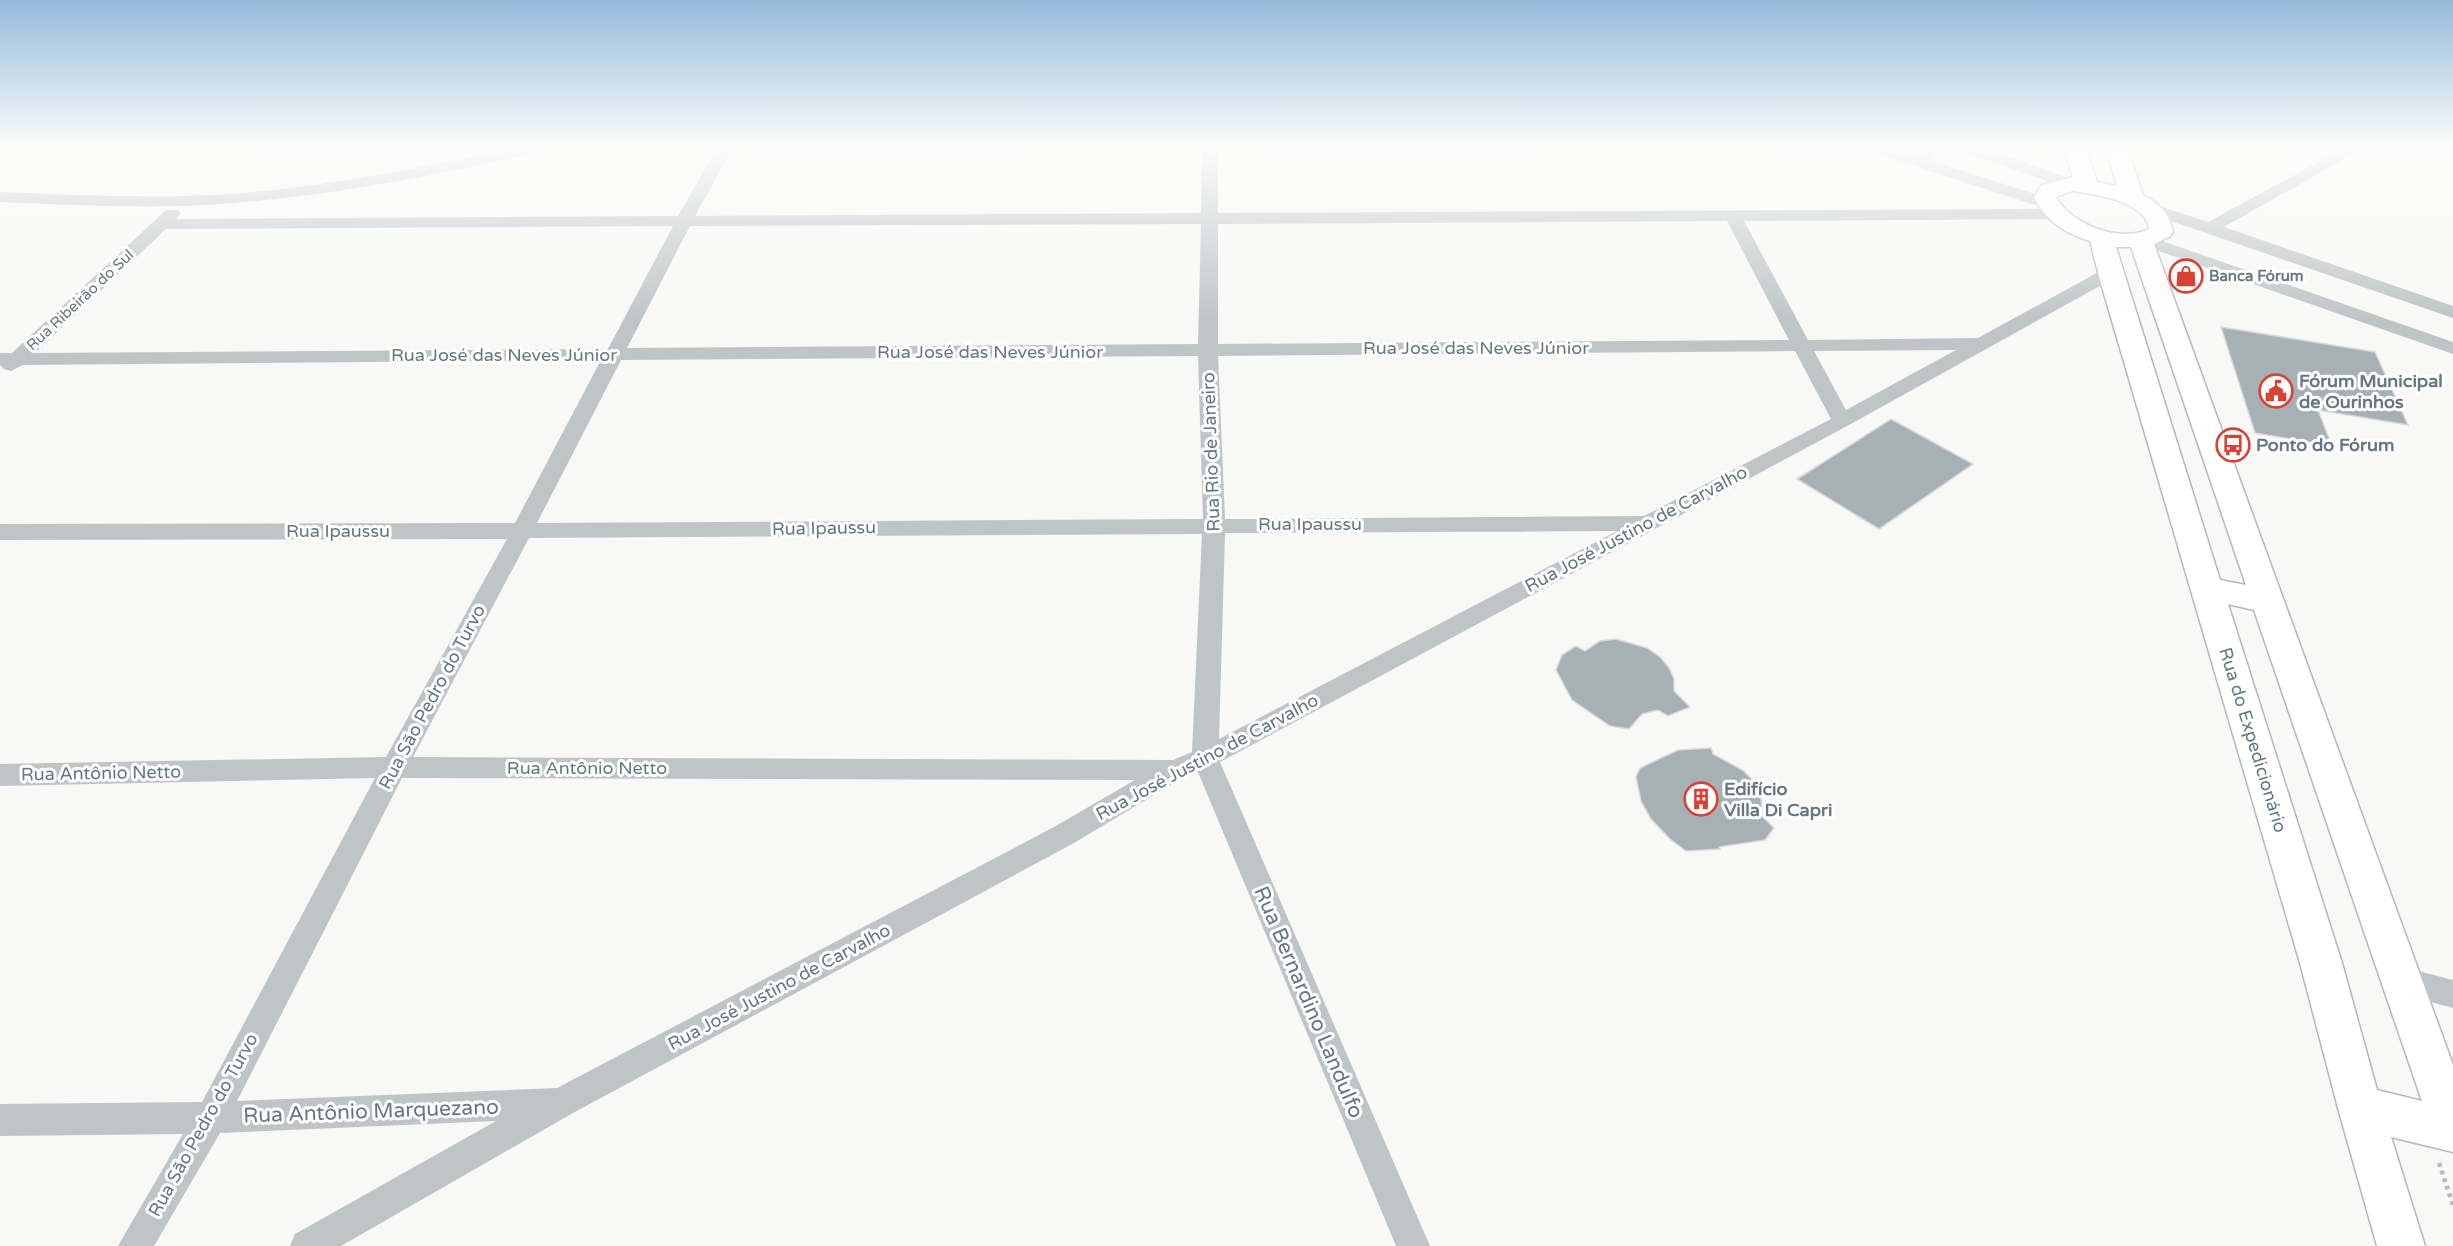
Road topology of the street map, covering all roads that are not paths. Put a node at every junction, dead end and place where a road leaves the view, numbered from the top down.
1 (184, 204) edge
2 (693, 204) edge
3 (1209, 204) edge
4 (2037, 204) edge
5 (2049, 204) edge
6 (2141, 204) edge
7 (2144, 204) edge
8 (2253, 204) edge
9 (2051, 209) junction
10 (1732, 215) junction
11 (1209, 218) junction
12 (684, 221) junction
13 (162, 224) junction
14 (2208, 229) junction
15 (2101, 236) junction
16 (2143, 241) junction
17 (2110, 273) junction
18 (2426, 303) junction
19 (2453, 312) edge
20 (2407, 332) junction
21 (1980, 344) junction
22 (1802, 346) junction
23 (2453, 348) edge
24 (1208, 350) junction
25 (614, 354) junction
26 (9, 359) edge
27 (0, 375) edge
28 (1842, 421) junction
29 (1647, 523) junction
30 (1214, 525) junction
31 (522, 531) junction
32 (0, 532) edge
33 (2206, 589) junction
34 (2269, 600) junction
35 (1205, 758) junction
36 (394, 767) junction
37 (1175, 770) junction
38 (0, 775) edge
39 (2403, 981) junction
40 (2453, 994) edge
41 (562, 1102) junction
42 (2360, 1108) junction
43 (211, 1118) junction
44 (0, 1120) edge
45 (2453, 1129) edge
46 (135, 1246) edge
47 (307, 1246) edge
48 (1413, 1246) edge
49 (2401, 1246) edge

1 - 13 street, Rua Ribeirão do Sul
2 - 12 street, Rua São Pedro do Turvo
3 - 11 street, Rua Rio de Janeiro
4 - 9 street
5 - 9 main road
6 - 16 main road
7 - 14 street
8 - 14 street
9 - 10 street
9 - 15 main road
10 - 11 street
10 - 22 street
11 - 12 street
11 - 24 street, Rua Rio de Janeiro
12 - 13 street
12 - 25 street, Rua São Pedro do Turvo
13 - 26 street, Rua Ribeirão do Sul
14 - 18 street
15 - 16 main road
15 - 17 main road, Rua do Expedicionário
16 - 20 street
16 - 34 main road
17 - 21 street, Rua José Justino de Carvalho
17 - 33 main road, Rua do Expedicionário
18 - 19 street
18 - 20 street
20 - 23 street
21 - 22 street, Rua José das Neves Júnior
21 - 28 street, Rua José Justino de Carvalho
22 - 24 street, Rua José das Neves Júnior
22 - 28 street
24 - 25 street, Rua José das Neves Júnior
24 - 30 street, Rua Rio de Janeiro
25 - 26 street, Rua José das Neves Júnior
25 - 31 street, Rua São Pedro do Turvo
26 - 27 street, Rua Ribeirão do Sul
28 - 29 street, Rua José Justino de Carvalho
29 - 30 street, Rua Ipaussu
29 - 35 street, Rua José Justino de Carvalho
30 - 31 street, Rua Ipaussu
30 - 35 street, Rua Rio de Janeiro
31 - 32 street, Rua Ipaussu
31 - 36 street, Rua São Pedro do Turvo
33 - 34 main road
33 - 42 main road, Rua do Expedicionário
34 - 39 main road
35 - 37 street, Rua José Justino de Carvalho
35 - 48 street, Rua Bernardino Landulfo
36 - 37 street, Rua Antônio Netto
36 - 38 street, Rua Antônio Netto
36 - 43 street, Rua São Pedro do Turvo
37 - 41 street, Rua José Justino de Carvalho
39 - 40 street
39 - 45 main road
41 - 43 street, Rua Antônio Marquezano
41 - 47 street, Rua José Justino de Carvalho
42 - 45 main road
42 - 49 main road, Rua do Expedicionário
43 - 44 street, Rua Antônio Marquezano
43 - 46 street, Rua São Pedro do Turvo

